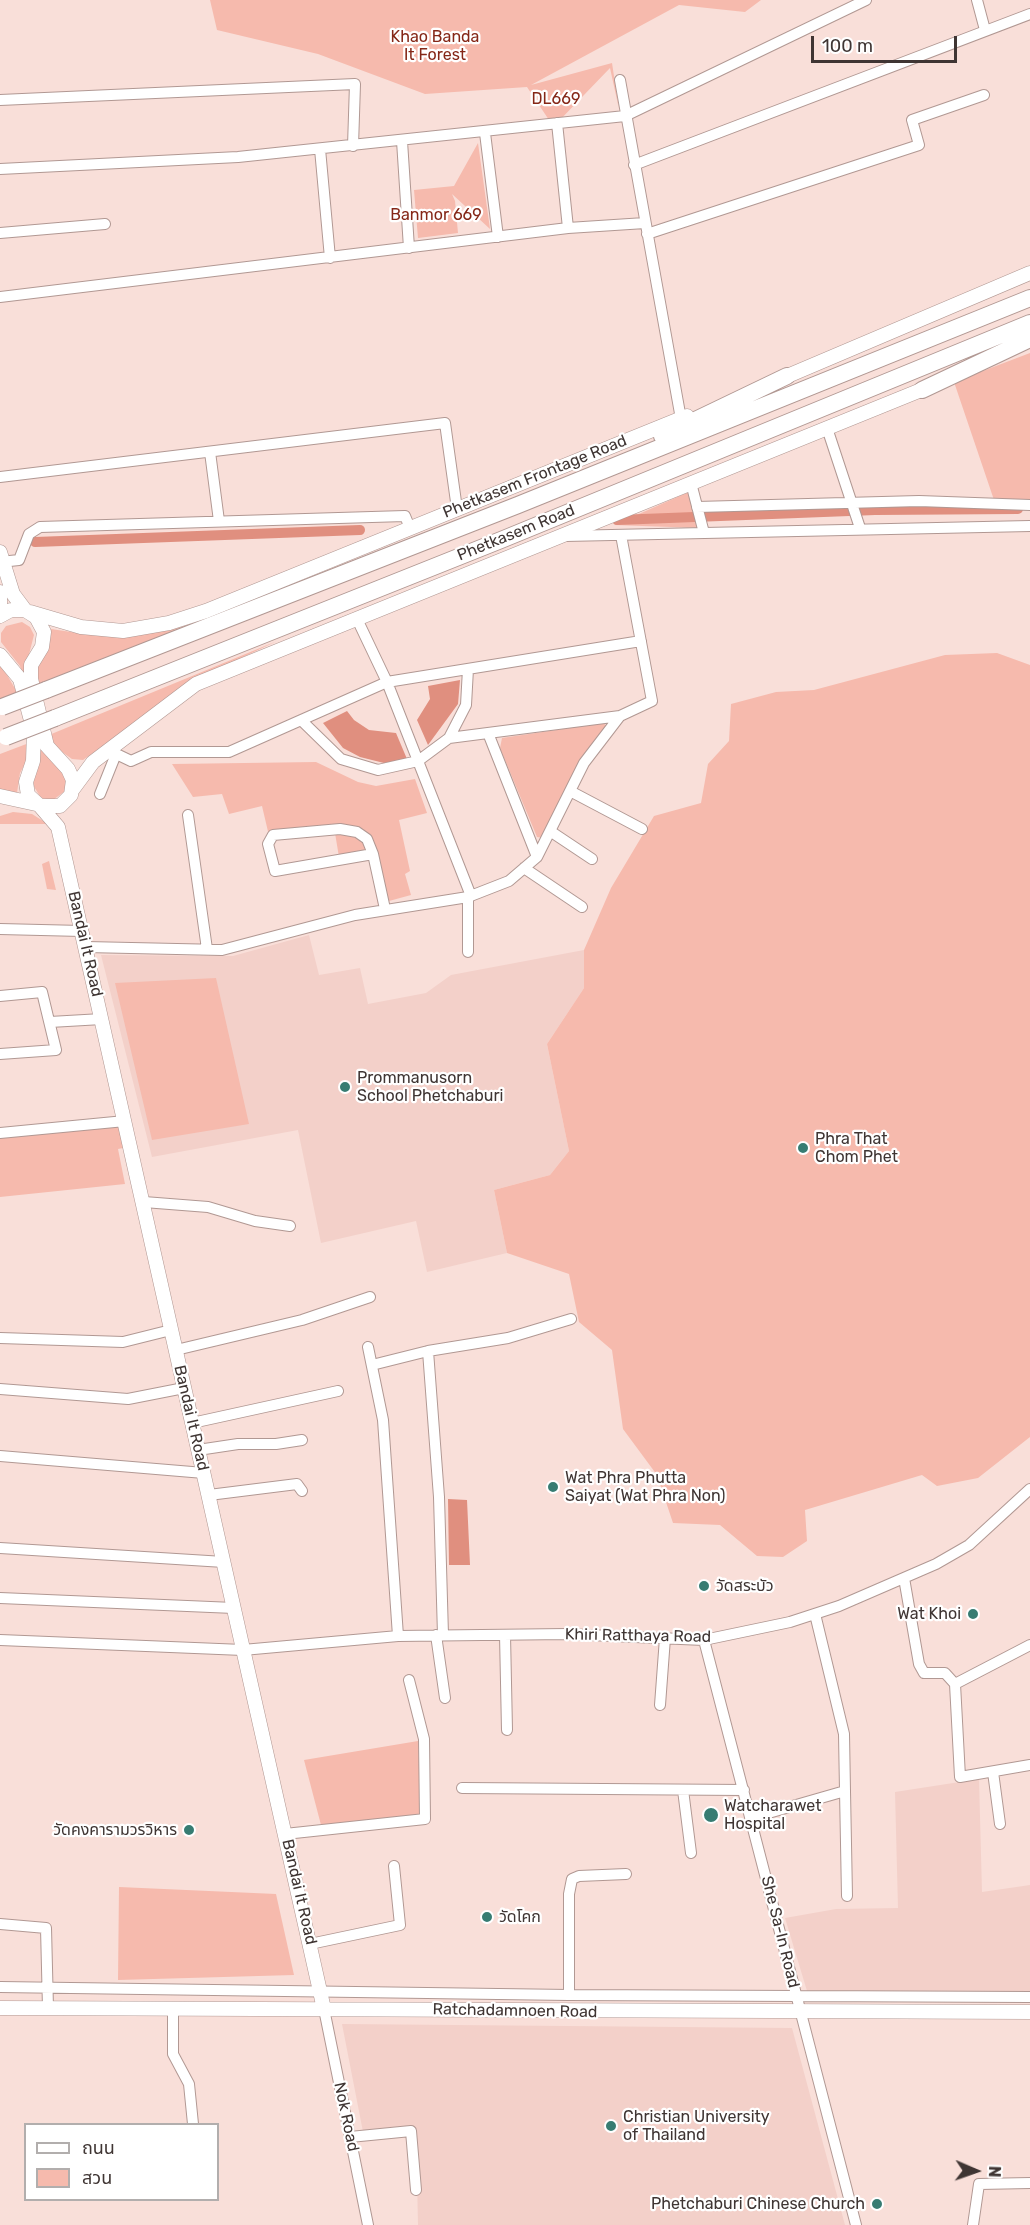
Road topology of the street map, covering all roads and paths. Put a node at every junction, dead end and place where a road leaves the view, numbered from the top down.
1 (866, 0) edge
2 (977, 0) edge
3 (1030, 14) edge
4 (985, 30) junction
5 (620, 80) dead end
6 (984, 95) dead end
7 (0, 100) edge
8 (625, 116) junction
9 (557, 123) junction
10 (485, 133) junction
11 (402, 141) junction
12 (353, 146) junction
13 (320, 149) junction
14 (634, 165) junction
15 (0, 170) edge
16 (105, 224) dead end
17 (568, 228) junction
18 (646, 228) junction
19 (0, 233) edge
20 (498, 237) junction
21 (410, 248) junction
22 (330, 258) junction
23 (1030, 274) edge
24 (0, 297) edge
25 (1030, 298) edge
26 (1030, 323) edge
27 (1030, 339) edge
28 (1030, 346) edge
29 (787, 376) junction
30 (922, 390) junction
31 (681, 419) junction
32 (827, 428) junction
33 (210, 452) junction
34 (0, 477) edge
35 (691, 483) junction
36 (851, 503) junction
37 (518, 505) junction
38 (1030, 505) edge
39 (457, 509) junction
40 (698, 509) junction
41 (219, 521) junction
42 (1030, 525) edge
43 (410, 528) junction
44 (860, 528) junction
45 (703, 530) junction
46 (621, 535) junction
47 (561, 536) junction
48 (1, 559) edge
49 (0, 592) edge
50 (0, 604) edge
51 (27, 611) junction
52 (0, 616) edge
53 (357, 619) junction
54 (641, 641) junction
55 (0, 655) edge
56 (468, 669) junction
57 (387, 682) junction
58 (1, 708) edge
59 (620, 717) junction
60 (301, 720) junction
61 (488, 733) junction
62 (3, 738) edge
63 (449, 738) junction
64 (112, 752) junction
65 (418, 761) junction
66 (570, 791) junction
67 (100, 794) dead end
68 (70, 795) junction
69 (0, 796) edge
70 (38, 805) junction
71 (188, 814) dead end
72 (58, 827) junction
73 (642, 829) dead end
74 (550, 831) junction
75 (373, 854) junction
76 (537, 857) junction
77 (592, 860) dead end
78 (524, 867) junction
79 (470, 897) junction
80 (582, 907) dead end
81 (385, 909) junction
82 (0, 929) edge
83 (82, 931) junction
84 (86, 947) junction
85 (207, 949) junction
86 (468, 952) dead end
87 (0, 996) edge
88 (102, 1019) junction
89 (50, 1022) junction
90 (0, 1054) edge
91 (125, 1121) junction
92 (0, 1133) edge
93 (144, 1202) junction
94 (290, 1226) dead end
95 (370, 1297) dead end
96 (571, 1319) dead end
97 (171, 1330) junction
98 (0, 1338) edge
99 (368, 1347) dead end
100 (176, 1350) junction
101 (428, 1351) junction
102 (372, 1365) junction
103 (184, 1388) junction
104 (0, 1389) edge
105 (338, 1391) dead end
106 (192, 1423) junction
107 (302, 1440) dead end
108 (198, 1450) junction
109 (0, 1456) edge
110 (204, 1473) junction
111 (1030, 1489) edge
112 (302, 1491) dead end
113 (209, 1495) junction
114 (0, 1548) edge
115 (224, 1562) junction
116 (904, 1578) junction
117 (0, 1598) edge
118 (234, 1608) junction
119 (815, 1614) junction
120 (440, 1635) junction
121 (505, 1635) junction
122 (398, 1636) junction
123 (665, 1638) junction
124 (0, 1640) edge
125 (704, 1640) junction
126 (1030, 1645) edge
127 (243, 1650) junction
128 (409, 1680) dead end
129 (955, 1684) junction
130 (445, 1698) dead end
131 (660, 1705) dead end
132 (507, 1730) dead end
133 (1030, 1765) edge
134 (993, 1772) junction
135 (462, 1788) dead end
136 (683, 1790) junction
137 (744, 1790) junction
138 (845, 1791) junction
139 (751, 1818) junction
140 (1000, 1824) dead end
141 (285, 1834) junction
142 (691, 1853) dead end
143 (394, 1866) dead end
144 (626, 1874) dead end
145 (847, 1896) dead end
146 (0, 1924) edge
147 (310, 1944) junction
148 (0, 1986) edge
149 (48, 1987) junction
150 (171, 1988) junction
151 (321, 1993) junction
152 (569, 1995) junction
153 (885, 1996) junction
154 (796, 1997) junction
155 (1030, 1997) edge
156 (0, 2008) edge
157 (48, 2008) junction
158 (172, 2009) junction
159 (324, 2009) junction
160 (800, 2012) junction
161 (885, 2012) junction
162 (1030, 2012) edge
163 (193, 2123) edge
164 (350, 2137) junction
165 (1030, 2183) edge
166 (416, 2190) dead end
167 (368, 2225) edge
168 (856, 2225) edge
169 (974, 2225) edge

1 - 8 street
2 - 4 street
3 - 4 street
4 - 14 street
5 - 8 street
6 - 18 street
7 - 12 street
8 - 9 street
8 - 14 street
9 - 10 street
9 - 17 street
10 - 11 street
10 - 20 street
11 - 12 street
11 - 21 street
12 - 13 street
13 - 15 street
13 - 22 street
14 - 18 street
16 - 19 street
17 - 18 street
17 - 20 street
18 - 31 street
20 - 21 street
21 - 22 street
22 - 24 street
23 - 29 main road, Phetkasem Frontage Road
25 - 37 highway, Phetkasem Road
26 - 62 highway, Phetkasem Road, bridge
27 - 30 highway
28 - 30 main road
29 - 31 main road, Phetkasem Frontage Road
29 - 37 highway
30 - 32 main road
31 - 39 main road, Phetkasem Frontage Road
32 - 35 main road
32 - 36 street
33 - 34 street
33 - 39 street
33 - 41 street
35 - 40 street
35 - 47 main road
36 - 38 street
36 - 40 street
36 - 44 street
37 - 58 highway, Phetkasem Road, bridge
39 - 43 main road, Phetkasem Frontage Road
40 - 45 street
41 - 43 street
41 - 48 street
42 - 44 street
43 - 51 main road, Phetkasem Frontage Road
44 - 45 street
45 - 46 street
46 - 47 street
46 - 54 street
47 - 53 main road
48 - 51 main road
49 - 50 main road
51 - 52 main road
51 - 68 main road
53 - 57 street
53 - 64 main road
54 - 56 street
54 - 59 street
55 - 70 main road
56 - 57 street
56 - 63 street
57 - 60 street
57 - 65 street
59 - 61 street
59 - 66 street
60 - 64 street
60 - 65 street
61 - 63 street
61 - 76 street
63 - 65 street
64 - 67 street
64 - 68 main road
65 - 79 street
66 - 73 street
66 - 74 street
68 - 70 main road
68 - 72 main road
69 - 70 main road
70 - 72 main road, Bandai It Road
71 - 85 street
72 - 83 main road, Bandai It Road
74 - 76 street
74 - 77 street
75 - 75 street
75 - 81 street
76 - 78 street
78 - 79 street
78 - 80 street
79 - 81 street
79 - 86 street
81 - 85 street
82 - 83 street
83 - 84 main road, Bandai It Road
84 - 85 street
84 - 88 main road, Bandai It Road
87 - 89 street
88 - 89 street
88 - 91 main road, Bandai It Road
89 - 90 street
91 - 92 street
91 - 93 main road, Bandai It Road
93 - 94 street
93 - 97 main road, Bandai It Road
95 - 100 street
96 - 101 street
97 - 98 street
97 - 100 main road, Bandai It Road
99 - 102 street
100 - 103 main road, Bandai It Road
101 - 102 street
101 - 120 street
102 - 122 street
103 - 104 street
103 - 106 main road, Bandai It Road
105 - 106 street
106 - 108 main road, Bandai It Road
107 - 108 street
108 - 110 main road, Bandai It Road
109 - 110 street
110 - 113 main road, Bandai It Road
111 - 116 street, Khiri Ratthaya Road
112 - 113 street
113 - 115 main road, Bandai It Road
114 - 115 street
115 - 118 main road, Bandai It Road
116 - 119 street, Khiri Ratthaya Road
116 - 129 street
117 - 118 street
118 - 127 main road, Bandai It Road
119 - 125 street, Khiri Ratthaya Road
119 - 138 street
120 - 121 street, Khiri Ratthaya Road
120 - 122 street, Khiri Ratthaya Road
120 - 130 street
121 - 123 street, Khiri Ratthaya Road
121 - 132 street
122 - 127 street, Khiri Ratthaya Road
123 - 125 street, Khiri Ratthaya Road
123 - 131 street
124 - 127 street, Khiri Ratthaya Road
125 - 137 street, She Sa-In Road
126 - 129 street
127 - 141 main road, Bandai It Road
128 - 141 street
129 - 134 street
133 - 134 street
134 - 140 street
135 - 136 street
136 - 137 street
136 - 142 street
137 - 139 street, She Sa-In Road
138 - 139 street
138 - 145 street
139 - 154 street, She Sa-In Road
141 - 147 main road, Bandai It Road
143 - 147 street
144 - 152 street
146 - 149 street
147 - 151 main road, Bandai It Road
148 - 149 street
149 - 150 street
149 - 157 street
150 - 151 street
150 - 158 street
151 - 152 street
151 - 159 main road, Bandai It Road
152 - 154 street
153 - 154 street
153 - 155 street
153 - 161 street
154 - 160 street, She Sa-In Road
156 - 157 main road, Ratchadamnoen Road
157 - 158 main road, Ratchadamnoen Road
158 - 159 main road, Ratchadamnoen Road
158 - 163 street
159 - 160 main road, Ratchadamnoen Road
159 - 164 street, Nok Road
160 - 161 main road, Ratchadamnoen Road
160 - 168 street, She Sa-In Road
161 - 162 main road, Ratchadamnoen Road
164 - 166 street
164 - 167 street, Nok Road
165 - 169 street

